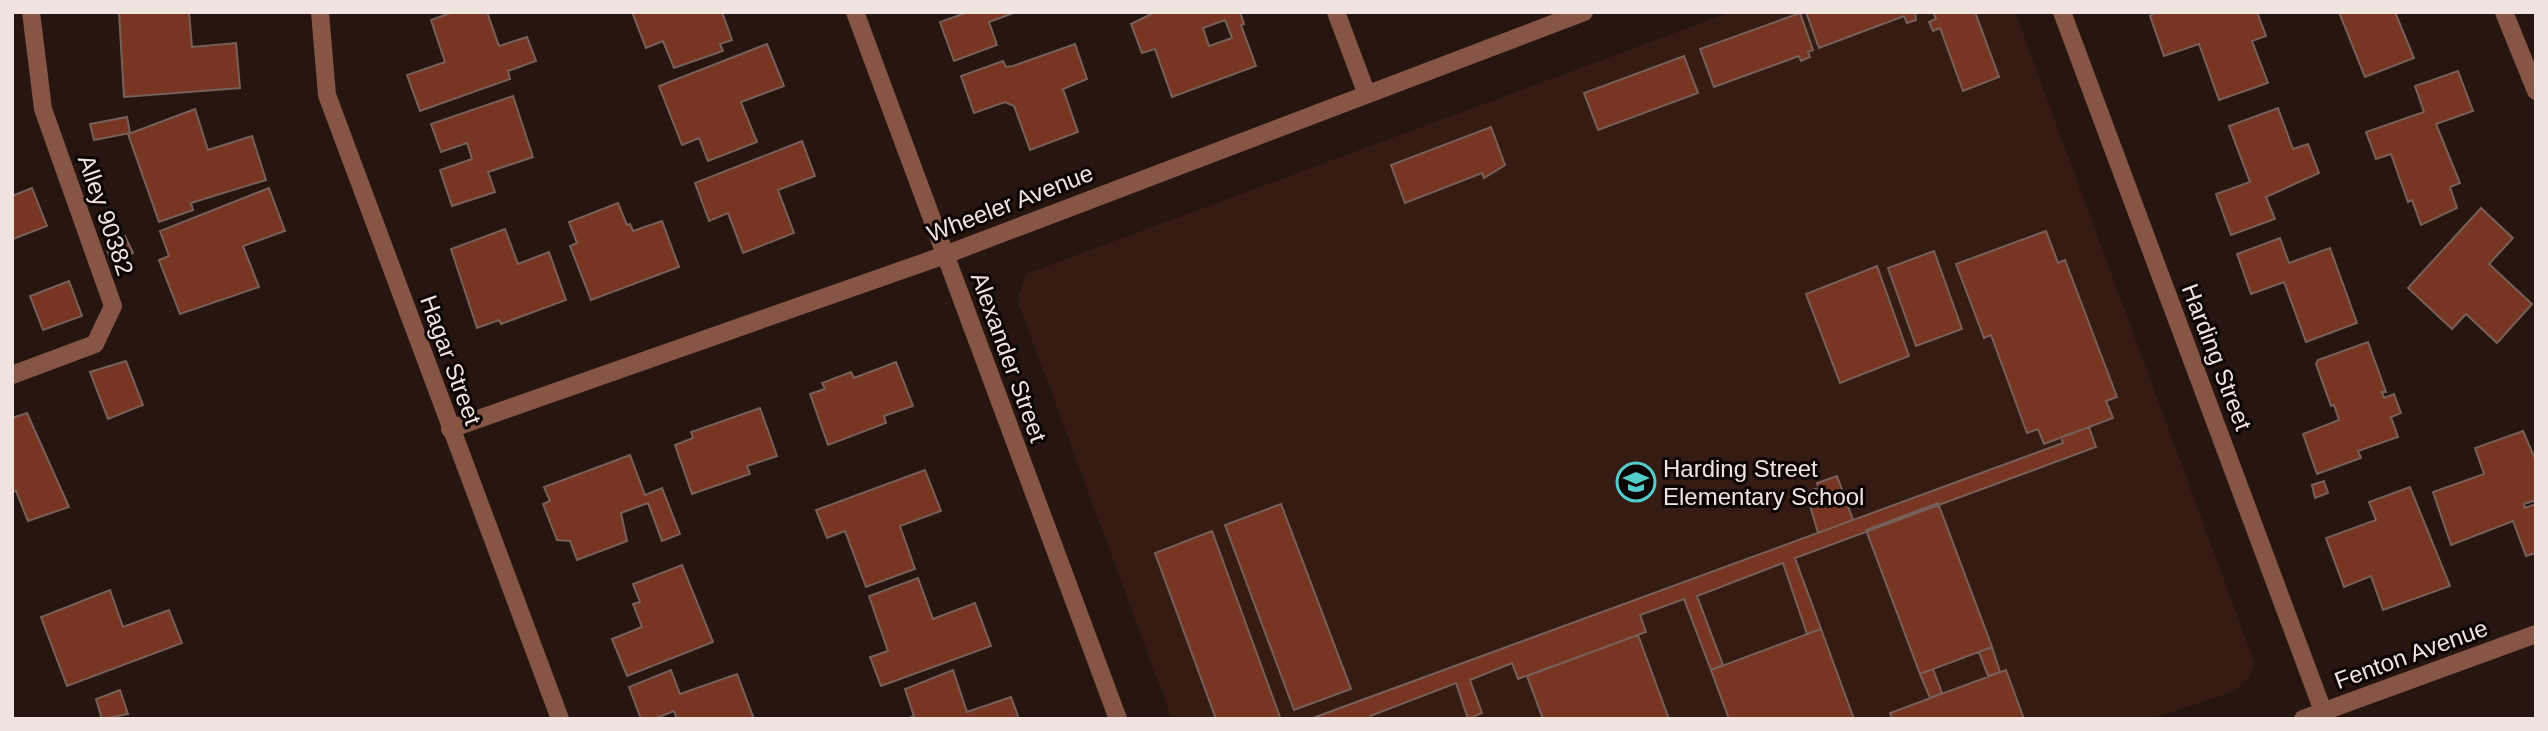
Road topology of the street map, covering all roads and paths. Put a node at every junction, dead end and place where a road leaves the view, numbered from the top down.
1 (31, 12) edge
2 (320, 12) edge
3 (855, 12) edge
4 (1336, 12) edge
5 (1584, 12) edge
6 (2062, 12) edge
7 (2504, 12) edge
8 (2536, 91) edge
9 (1366, 93) junction
10 (945, 255) junction
11 (12, 376) edge
12 (450, 429) junction
13 (2536, 634) edge
14 (2325, 715) edge
15 (559, 719) edge
16 (1118, 719) edge
17 (2303, 719) edge

1 - 11 street, Alley 90382
2 - 12 street, Hagar Street
3 - 10 street, Alexander Street
4 - 9 street
5 - 9 street, Wheeler Avenue
6 - 14 street, Harding Street
7 - 8 street
9 - 10 street, Wheeler Avenue
10 - 12 street, Wheeler Avenue
10 - 16 street, Alexander Street
12 - 15 street, Hagar Street
13 - 14 street, Fenton Avenue
14 - 17 street, Fenton Avenue

